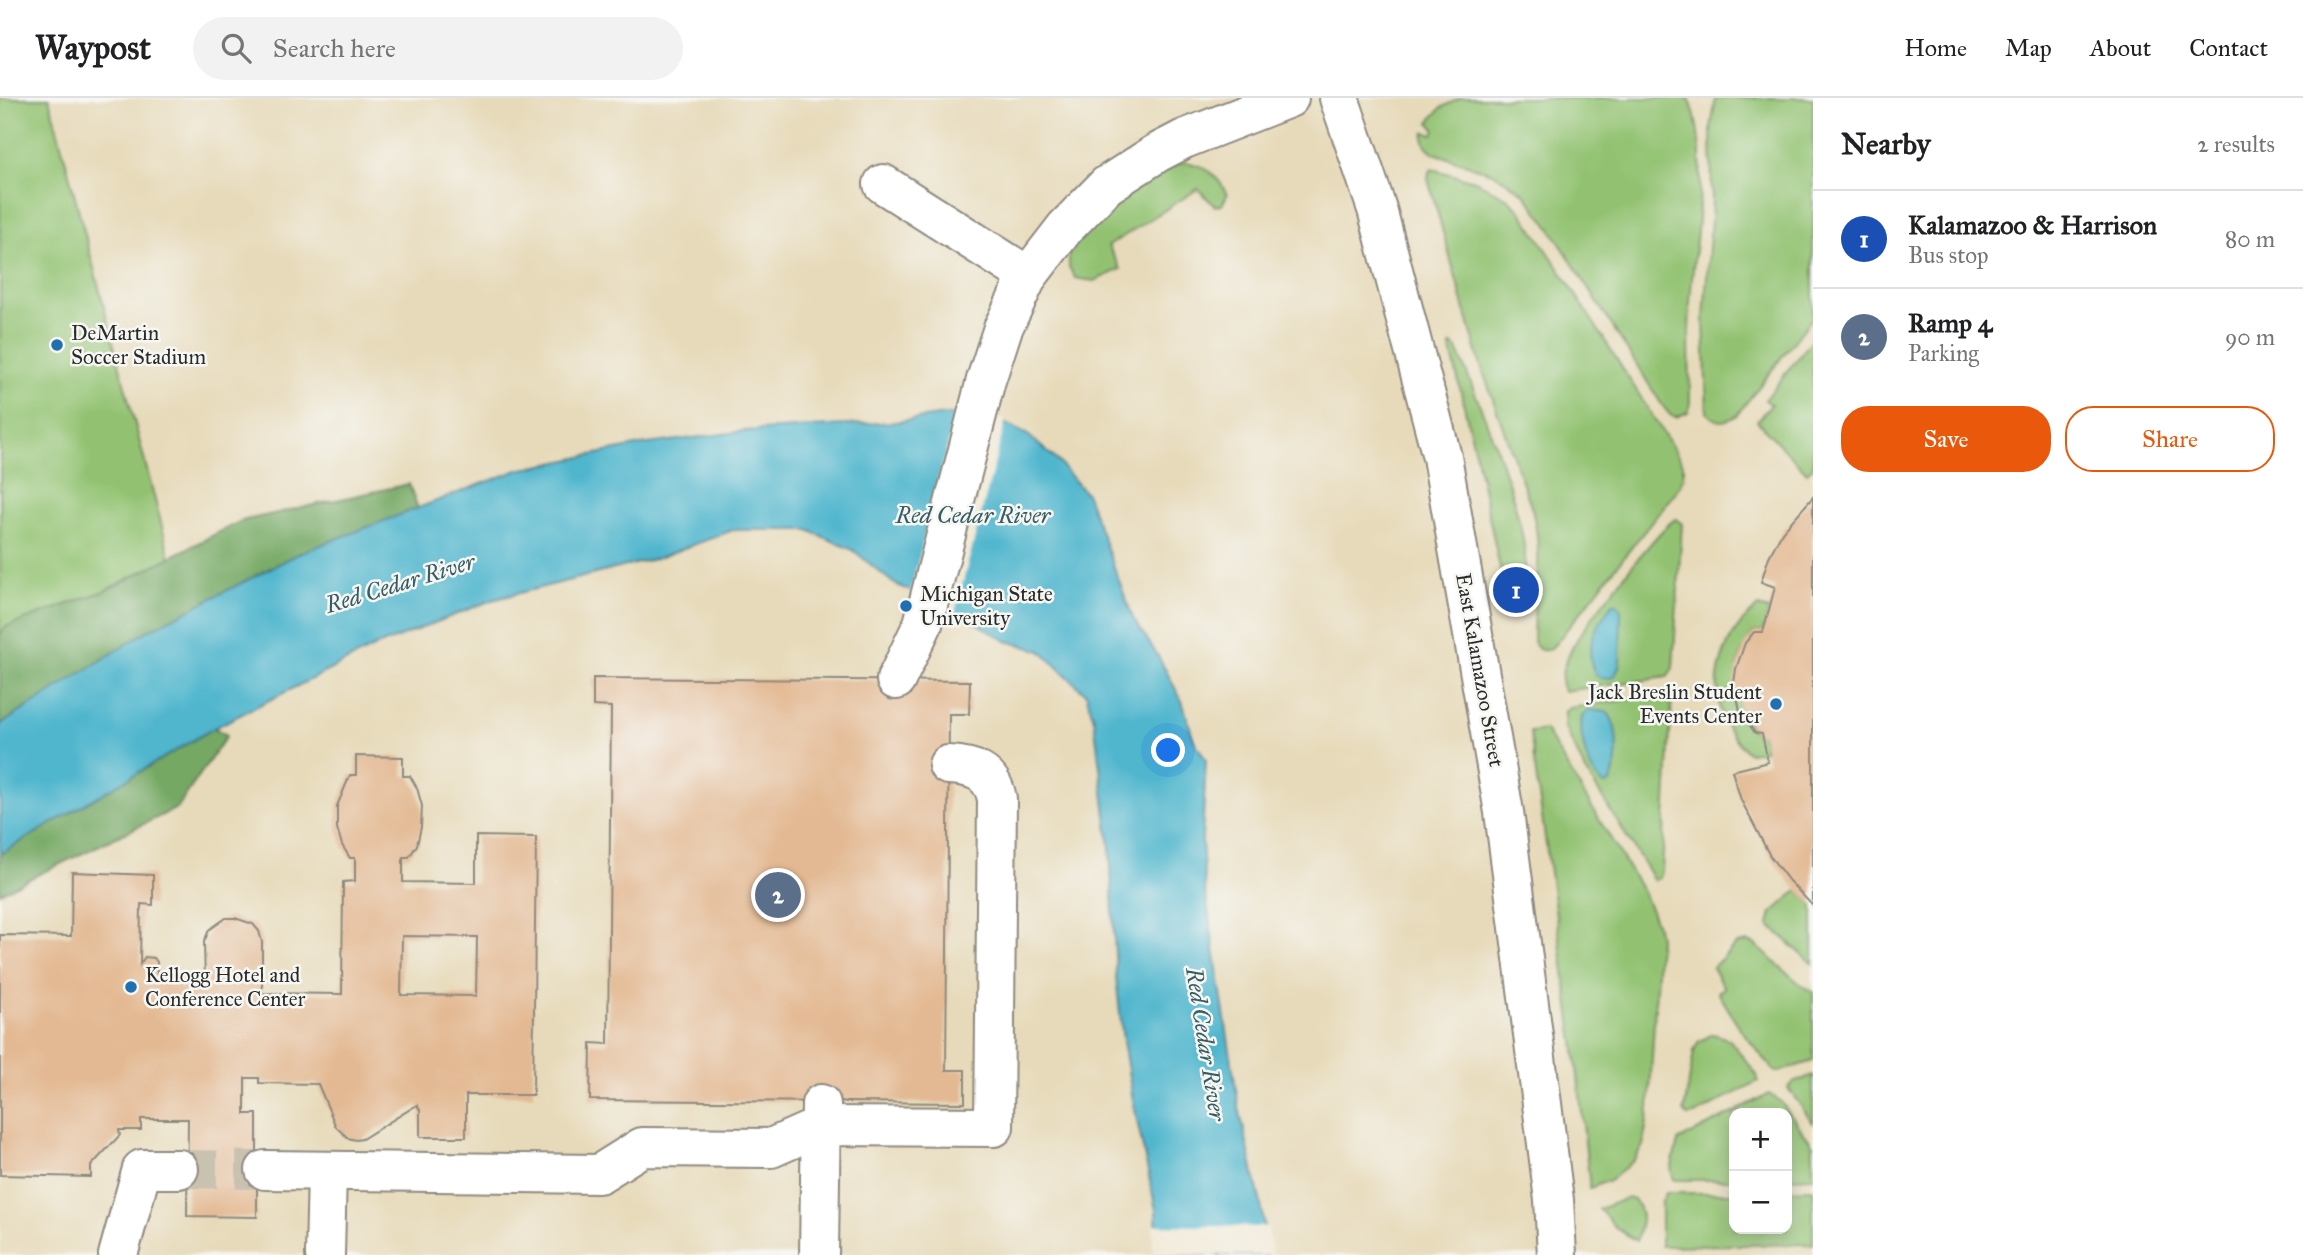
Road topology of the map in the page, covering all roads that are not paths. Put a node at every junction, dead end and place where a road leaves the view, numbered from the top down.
1 (1289, 98) edge
2 (1340, 98) edge
3 (883, 184) dead end
4 (1028, 276) junction
5 (896, 680) dead end
6 (948, 765) dead end
7 (821, 1114) junction
8 (179, 1169) tunnel mouth
9 (265, 1170) tunnel mouth
10 (327, 1171) junction
11 (118, 1255) edge
12 (325, 1255) edge
13 (819, 1255) edge
14 (1557, 1255) edge

1 - 4 street
2 - 14 street, East Kalamazoo Street
3 - 4 street
4 - 5 street
6 - 7 street
7 - 10 street
7 - 13 street
8 - 11 street
9 - 10 street
10 - 12 street

